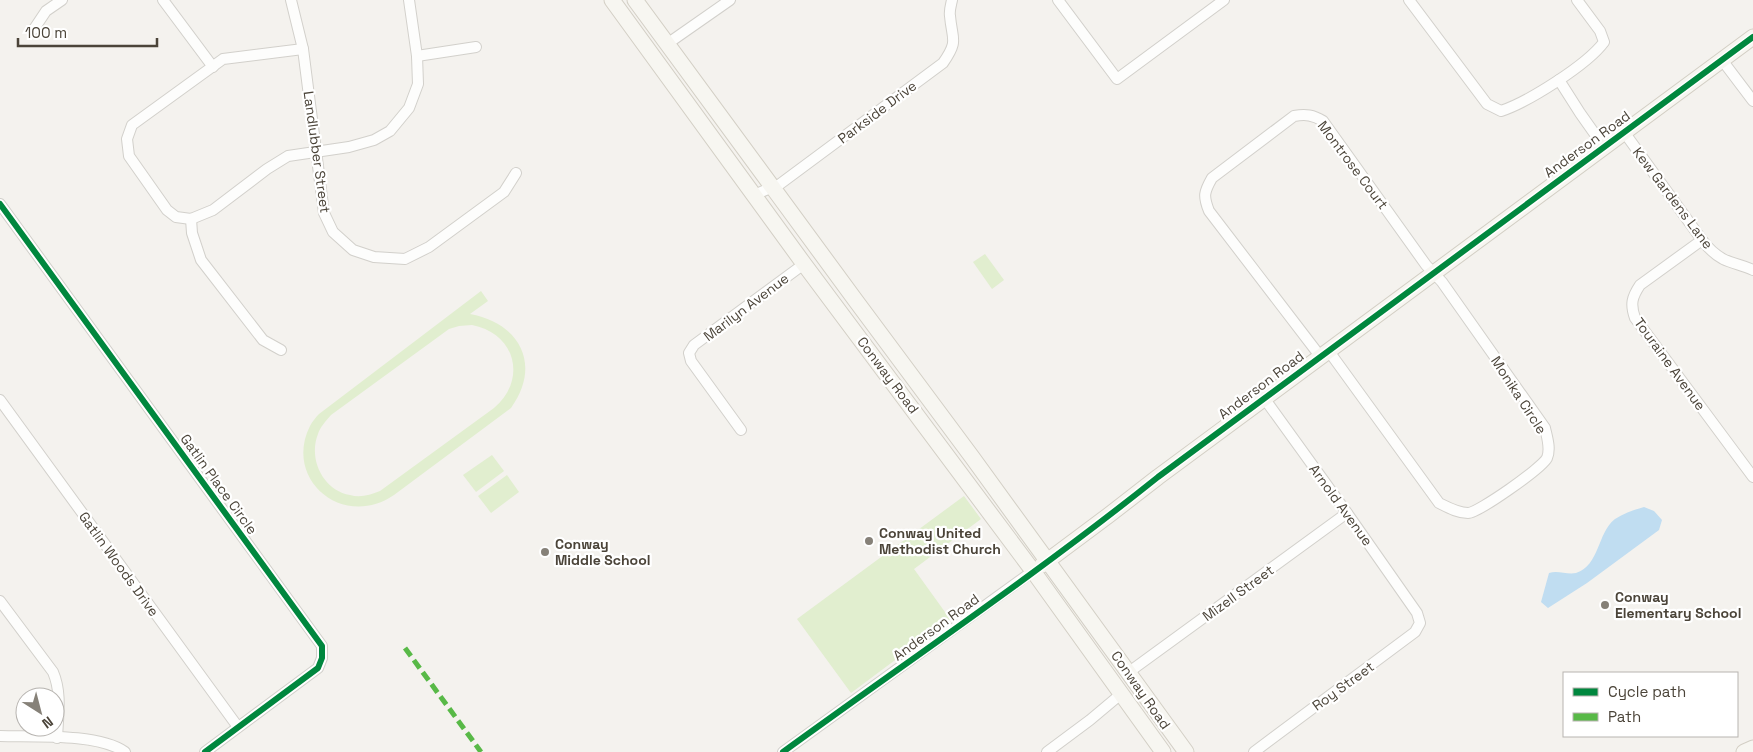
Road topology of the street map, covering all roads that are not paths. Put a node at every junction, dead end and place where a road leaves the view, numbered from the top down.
1 (62, 0) edge
2 (163, 0) edge
3 (291, 0) edge
4 (409, 0) edge
5 (635, 0) edge
6 (730, 0) edge
7 (952, 0) edge
8 (1058, 0) edge
9 (1224, 0) edge
10 (1408, 0) edge
11 (1577, 0) edge
12 (616, 6) edge
13 (34, 30) dead end
14 (1753, 37) edge
15 (667, 44) junction
16 (476, 47) dead end
17 (304, 48) junction
18 (416, 56) junction
19 (1722, 60) junction
20 (213, 67) junction
21 (668, 77) junction
22 (1559, 80) junction
23 (1753, 101) edge
24 (716, 111) junction
25 (1624, 132) junction
26 (1604, 147) junction
27 (316, 151) junction
28 (516, 173) dead end
29 (772, 187) junction
30 (754, 194) junction
31 (0, 204) edge
32 (191, 219) junction
33 (1702, 240) junction
34 (804, 264) junction
35 (1753, 270) edge
36 (1433, 273) junction
37 (856, 302) junction
38 (281, 350) dead end
39 (1324, 353) junction
40 (928, 397) junction
41 (1264, 398) junction
42 (0, 400) edge
43 (908, 403) junction
44 (741, 430) dead end
45 (1753, 477) edge
46 (1347, 513) junction
47 (1048, 560) junction
48 (1033, 572) junction
49 (0, 601) edge
50 (1417, 613) joint
51 (1129, 672) junction
52 (1121, 694) junction
53 (1161, 718) junction
54 (238, 727) junction
55 (0, 736) edge
56 (57, 738) junction
57 (1753, 748) edge
58 (125, 752) edge
59 (205, 752) edge
60 (783, 752) edge
61 (1047, 752) edge
62 (1163, 752) edge
63 (1186, 752) edge
64 (1254, 752) edge
65 (1744, 752) edge

1 - 13 street
2 - 20 street
3 - 17 street, Landlubber Street
4 - 18 street
5 - 15 main road, Conway Road
6 - 15 street
7 - 29 street, Parkside Drive
8 - 9 street
10 - 22 street
11 - 22 street
12 - 15 main road
12 - 21 main road, Conway Road
14 - 19 main road, Anderson Road
15 - 24 main road, Conway Road
16 - 18 street
17 - 20 street
17 - 27 street, Landlubber Street
18 - 27 street
19 - 23 street
19 - 25 main road, Anderson Road
20 - 32 street
21 - 24 main road
21 - 30 main road, Conway Road
22 - 26 street
24 - 29 main road, Conway Road
25 - 26 main road, Anderson Road
25 - 33 street, Kew Gardens Lane
26 - 36 main road, Anderson Road
27 - 28 street, Landlubber Street
27 - 32 street
29 - 30 street, Parkside Drive
29 - 37 main road, Conway Road
30 - 34 main road, Conway Road
31 - 54 street, Gatlin Place Circle
32 - 38 street
33 - 35 street, Kew Gardens Lane
33 - 45 street, Touraine Avenue
34 - 37 main road
34 - 43 main road, Conway Road
34 - 44 street, Marilyn Avenue
36 - 39 main road, Anderson Road
36 - 39 street, Monika Circle
36 - 39 street, Montrose Court
37 - 40 main road, Conway Road
39 - 41 main road, Anderson Road
40 - 43 street
40 - 47 main road, Conway Road
41 - 46 street, Arnold Avenue
41 - 47 main road, Anderson Road
42 - 54 street, Gatlin Woods Drive
43 - 48 main road, Conway Road
46 - 50 street, Arnold Avenue
46 - 51 street, Mizell Street
47 - 48 main road, Anderson Road
47 - 51 main road, Conway Road
48 - 52 main road, Conway Road
48 - 60 street, Anderson Road
49 - 56 street
50 - 64 street, Roy Street
51 - 53 main road, Conway Road
52 - 53 main road
52 - 61 street
52 - 62 main road, Conway Road
53 - 63 main road, Conway Road
54 - 59 street, Gatlin Place Circle
55 - 56 street
56 - 58 street
57 - 65 main road

